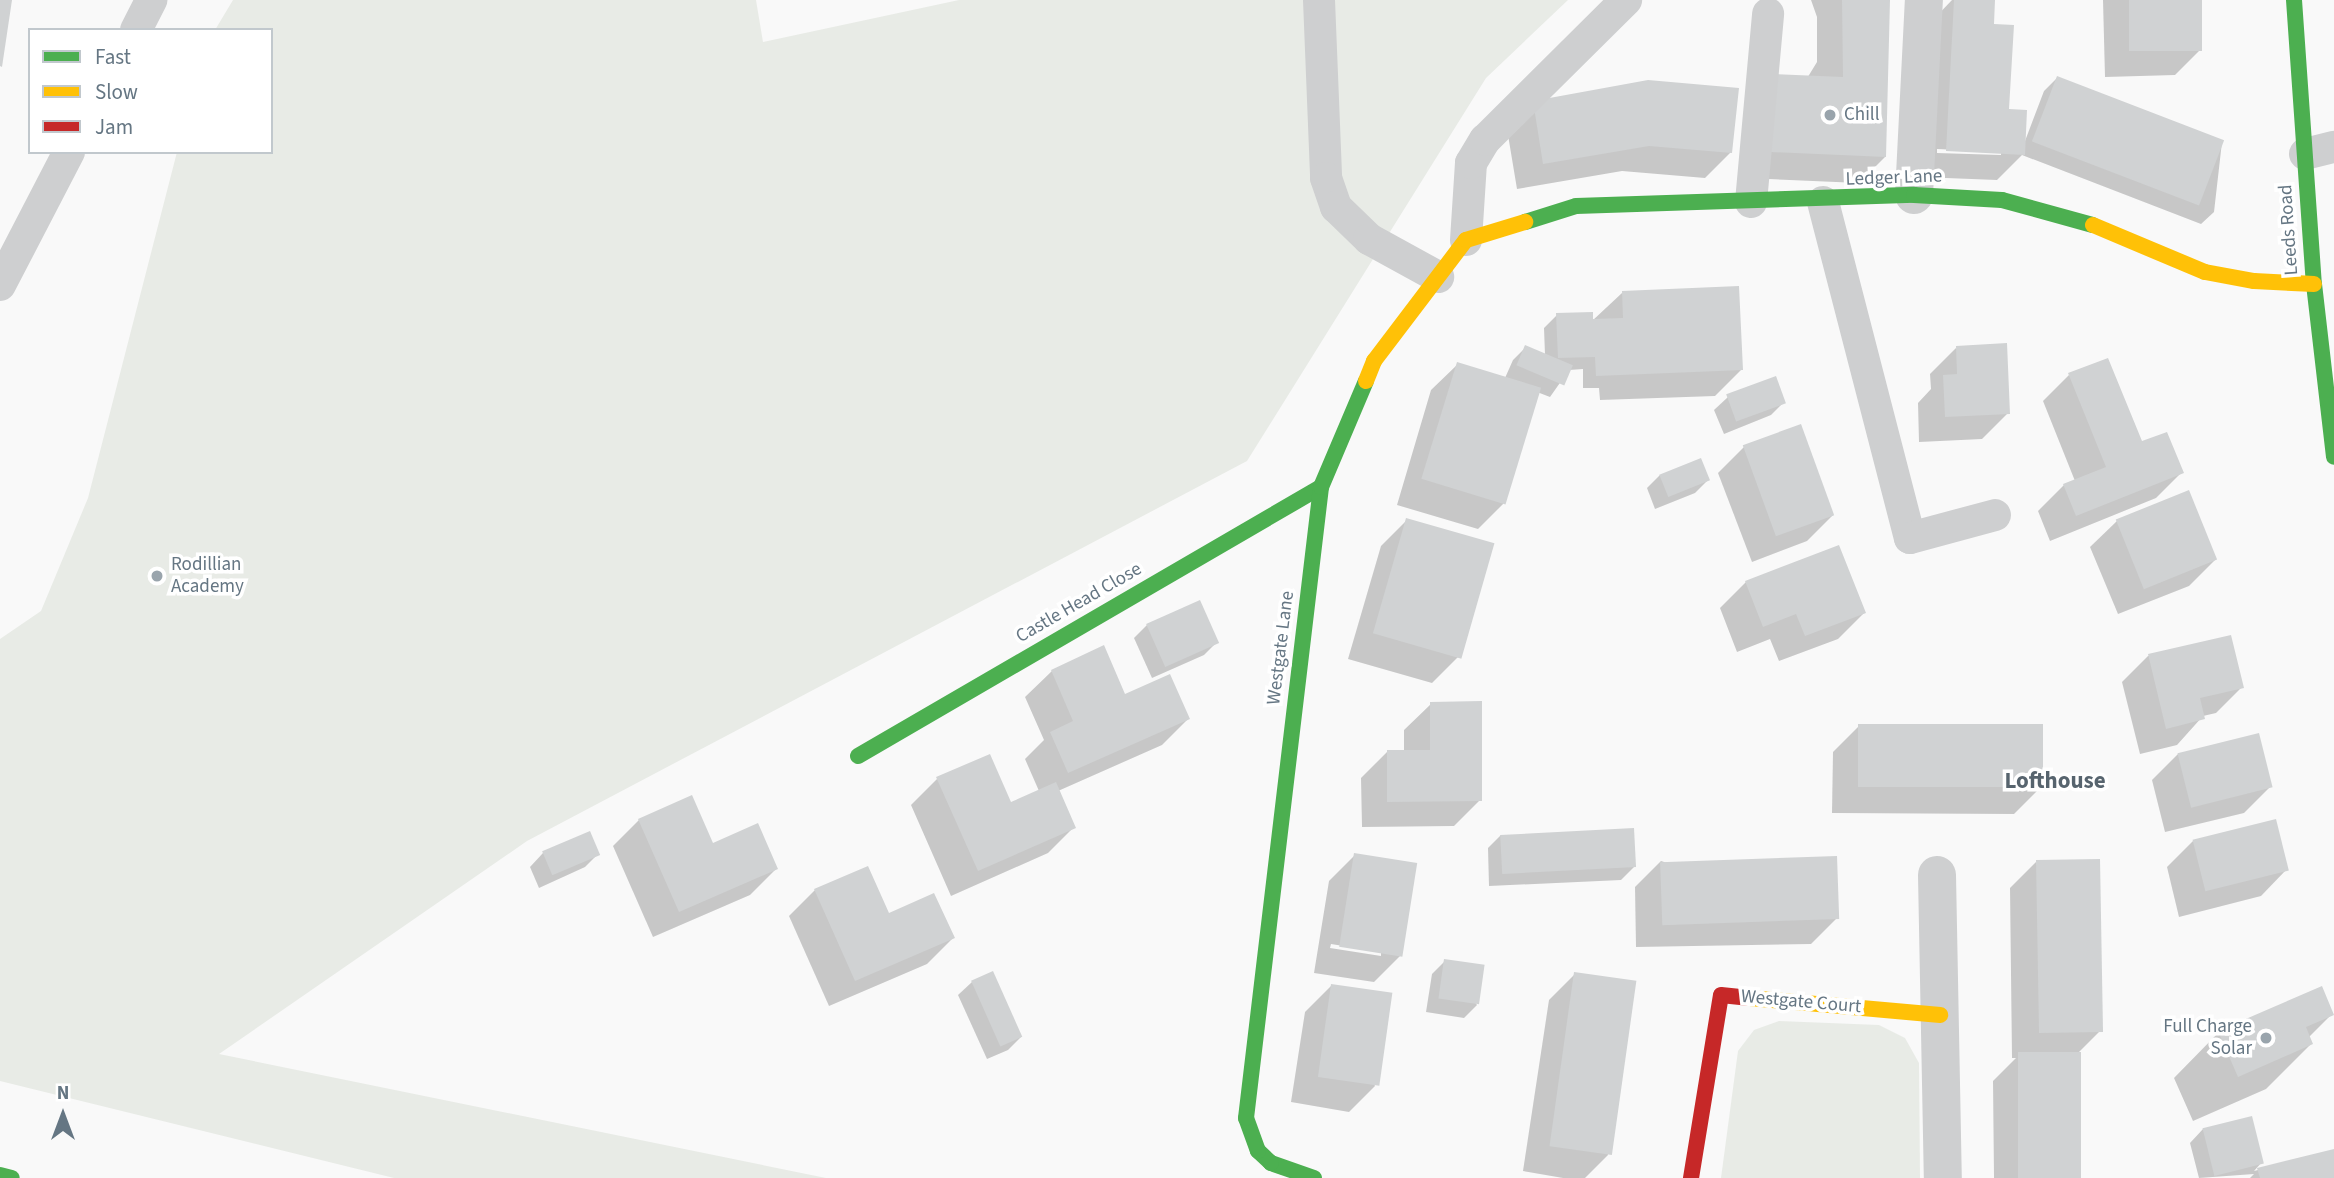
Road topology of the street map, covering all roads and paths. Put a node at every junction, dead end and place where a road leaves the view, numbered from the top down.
1 (151, 0) edge
2 (1319, 0) edge
3 (1626, 0) edge
4 (1924, 0) edge
5 (2294, 0) edge
6 (1768, 14) dead end
7 (137, 28) edge
8 (2319, 150) edge
9 (68, 154) edge
10 (1914, 195) junction
11 (1751, 202) junction
12 (1823, 202) junction
13 (1466, 240) junction
14 (1438, 277) junction
15 (2314, 284) junction
16 (0, 285) edge
17 (2334, 457) edge
18 (1321, 487) junction
19 (1995, 515) dead end
20 (858, 756) dead end
21 (1937, 875) dead end
22 (1940, 1015) junction
23 (0, 1175) edge
24 (12, 1178) edge
25 (1314, 1178) edge
26 (1691, 1178) edge
27 (1942, 1178) edge

1 - 7 lane
2 - 14 lane
3 - 13 lane
4 - 10 street
5 - 8 main road, Leeds Road
6 - 11 lane
8 - 15 main road, Leeds Road
9 - 16 lane
10 - 12 main road, Ledger Lane
10 - 15 main road, Ledger Lane
11 - 12 main road, Ledger Lane
11 - 13 main road, Ledger Lane
12 - 19 lane
13 - 14 main road, Westgate Lane
14 - 18 main road, Westgate Lane
15 - 17 main road, Leeds Road
18 - 20 main road, Castle Head Close
18 - 25 main road, Westgate Lane
21 - 22 street
22 - 26 main road, Westgate Court
22 - 27 street
23 - 24 main road

